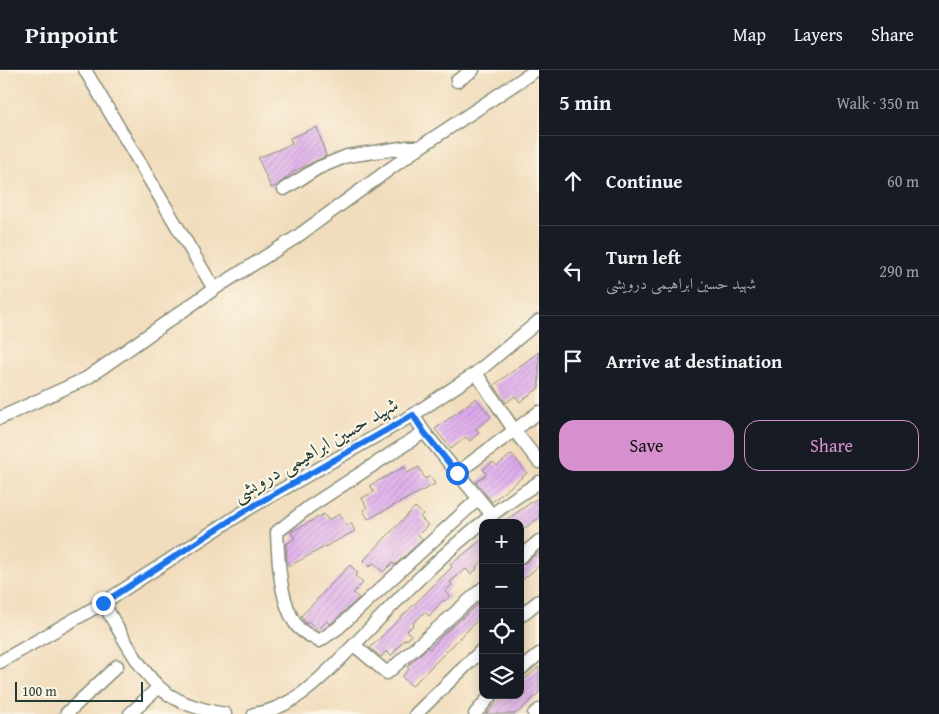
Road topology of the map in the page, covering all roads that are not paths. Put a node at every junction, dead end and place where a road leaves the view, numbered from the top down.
1 (84, 70) edge
2 (473, 70) edge
3 (536, 70) edge
4 (457, 81) dead end
5 (420, 147) junction
6 (284, 189) dead end
7 (214, 289) junction
8 (539, 320) edge
9 (476, 373) junction
10 (539, 412) edge
11 (413, 415) junction
12 (0, 418) edge
13 (514, 430) junction
14 (424, 432) junction
15 (539, 462) edge
16 (457, 473) junction
17 (539, 482) edge
18 (478, 499) junction
19 (492, 515) junction
20 (539, 541) edge
21 (524, 554) edge
22 (479, 592) edge
23 (539, 601) edge
24 (103, 603) junction
25 (524, 613) edge
26 (354, 646) junction
27 (479, 653) edge
28 (539, 654) edge
29 (0, 662) edge
30 (117, 666) dead end
31 (524, 667) edge
32 (159, 687) junction
33 (488, 699) edge
34 (539, 710) edge
35 (66, 714) edge
36 (130, 714) edge
37 (225, 714) edge
38 (254, 714) edge
39 (416, 714) edge
40 (475, 714) edge
41 (534, 714) edge

1 - 7 street
2 - 4 street
3 - 5 street
5 - 6 street
5 - 7 street
7 - 12 street
8 - 9 street, شهید حسین ابراهیمی درویشی
9 - 11 street, شهید حسین ابراهیمی درویشی
9 - 13 street
10 - 13 street
11 - 14 street
11 - 24 street, شهید حسین ابراهیمی درویشی
13 - 15 street
13 - 16 street
14 - 16 street
14 - 18 street
16 - 18 street
17 - 19 street
18 - 19 street
19 - 26 street
20 - 21 street
22 - 26 street
23 - 25 street
24 - 29 street, شهید حسین ابراهیمی درویشی
24 - 32 street
26 - 38 street
27 - 39 street
28 - 31 street
30 - 35 street
32 - 36 street
32 - 37 street
33 - 40 street
34 - 41 street

